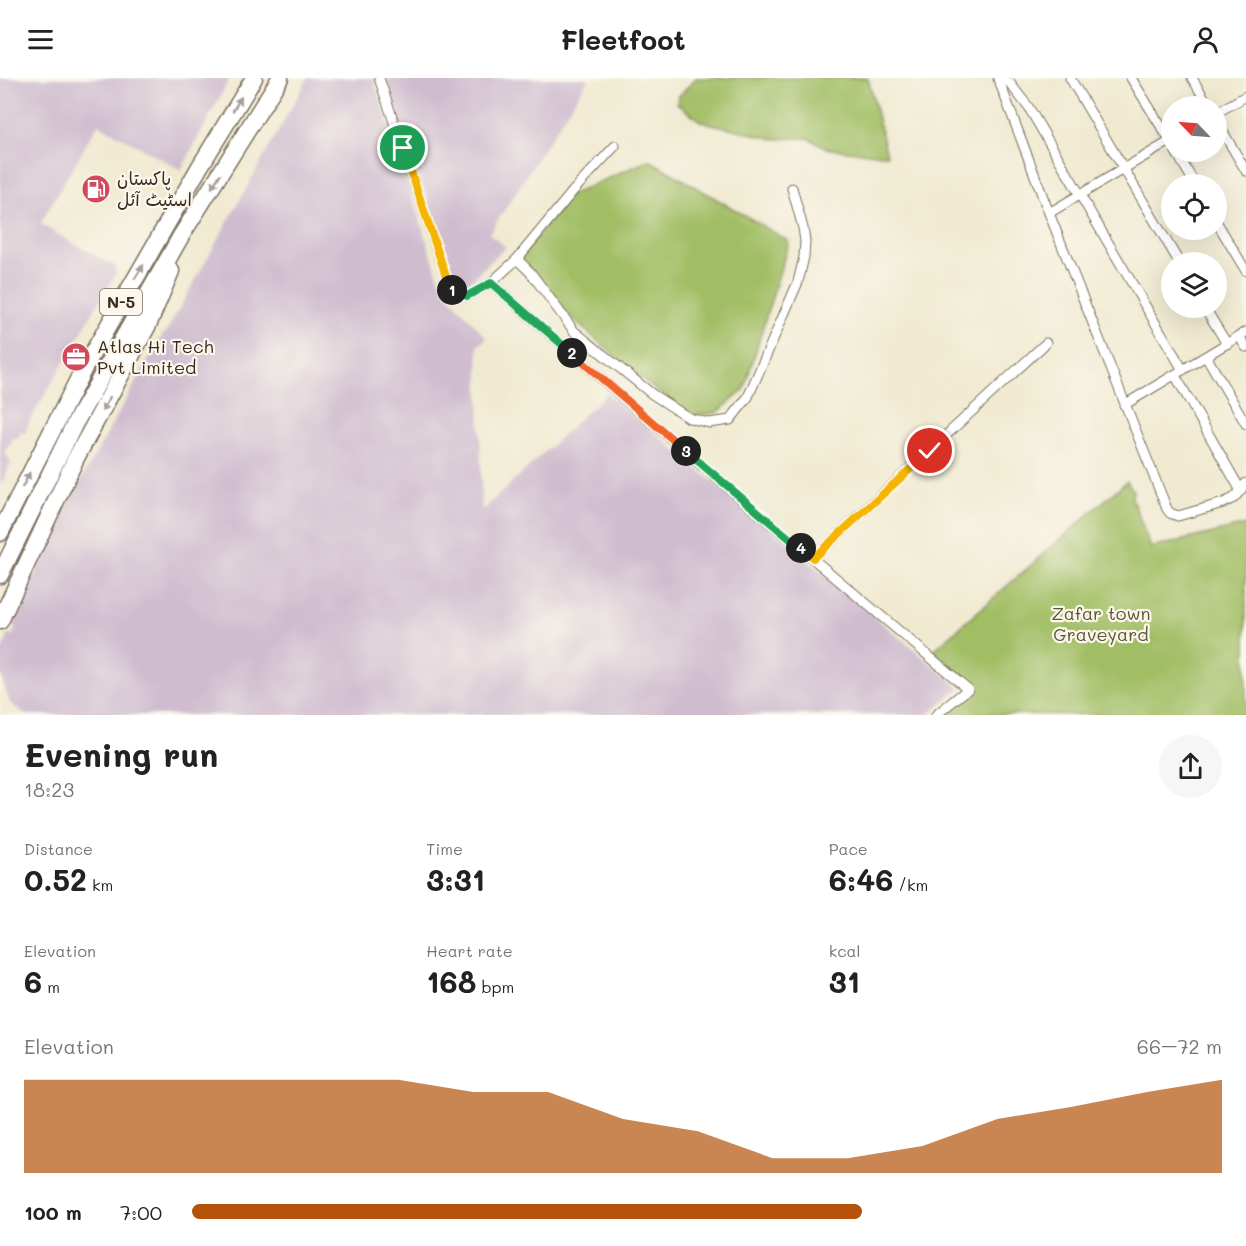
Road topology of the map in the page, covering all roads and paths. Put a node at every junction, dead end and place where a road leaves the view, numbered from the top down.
1 (254, 78) edge
2 (280, 78) edge
3 (379, 78) edge
4 (1070, 78) edge
5 (1131, 78) edge
6 (1192, 78) edge
7 (998, 79) edge
8 (1203, 96) edge
9 (1246, 96) edge
10 (1227, 107) edge
11 (1161, 126) edge
12 (1227, 139) edge
13 (615, 146) dead end
14 (1161, 148) edge
15 (1123, 169) junction
16 (1246, 171) edge
17 (792, 188) dead end
18 (1082, 194) junction
19 (1049, 213) junction
20 (181, 236) junction
21 (1227, 239) edge
22 (1173, 252) edge
23 (517, 259) junction
24 (1246, 271) edge
25 (491, 283) junction
26 (1211, 318) edge
27 (1243, 334) edge
28 (1047, 344) dead end
29 (1227, 344) junction
30 (1246, 347) edge
31 (1206, 356) junction
32 (1179, 373) junction
33 (1124, 405) junction
34 (1246, 424) edge
35 (1244, 487) edge
36 (0, 533) edge
37 (813, 558) junction
38 (0, 575) edge
39 (0, 621) edge
40 (936, 715) edge

36 -> 1 highway, N-5
2 -> 20 highway, N-5
3 - 25 street
4 - 15 street
5 - 11 street
6 - 8 street
7 - 18 street
7 - 19 street
9 - 10 street
12 - 16 street
13 - 23 street
14 - 15 street
15 - 18 street
15 - 22 street
17 - 23 street
18 - 19 street
18 - 32 street
19 - 33 street
20 - 38 highway, N-5
20 -> 39 highway
21 - 24 street
23 - 25 street
25 - 37 street
26 - 29 street
27 - 29 street
27 - 30 street
28 - 37 street
29 - 31 street
31 - 32 street
31 - 34 street
32 - 33 street
32 - 35 street
33 - 35 street
37 - 40 street

